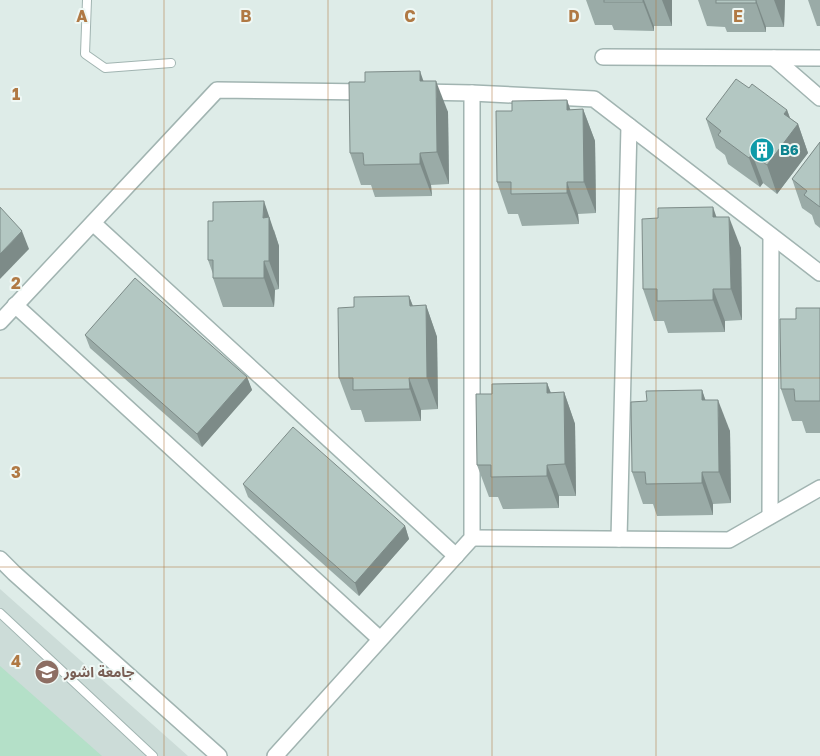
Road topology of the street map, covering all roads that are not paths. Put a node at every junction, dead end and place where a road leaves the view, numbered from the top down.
1 (87, 0) edge
2 (603, 57) dead end
3 (774, 58) junction
4 (820, 58) edge
5 (171, 63) dead end
6 (384, 92) edge
7 (403, 92) edge
8 (472, 93) junction
9 (820, 98) edge
10 (629, 126) junction
11 (93, 223) junction
12 (771, 236) junction
13 (820, 273) edge
14 (16, 306) junction
15 (0, 322) edge
16 (820, 488) edge
17 (770, 516) junction
18 (472, 538) junction
19 (619, 539) junction
20 (456, 556) junction
21 (0, 559) edge
22 (0, 613) edge
23 (380, 639) junction
24 (153, 756) edge
25 (219, 756) edge
26 (275, 756) edge

1 - 5 lane
2 - 3 street
3 - 4 street
3 - 9 street
6 - 11 street
7 - 8 street
8 - 10 street
8 - 18 street
10 - 12 street
10 - 19 street
11 - 14 street
11 - 20 street
12 - 13 street
12 - 17 street
14 - 15 street
14 - 23 street
16 - 17 street
17 - 19 street
18 - 19 street
18 - 20 street
20 - 23 street
21 - 25 street
22 - 24 lane
23 - 26 street

